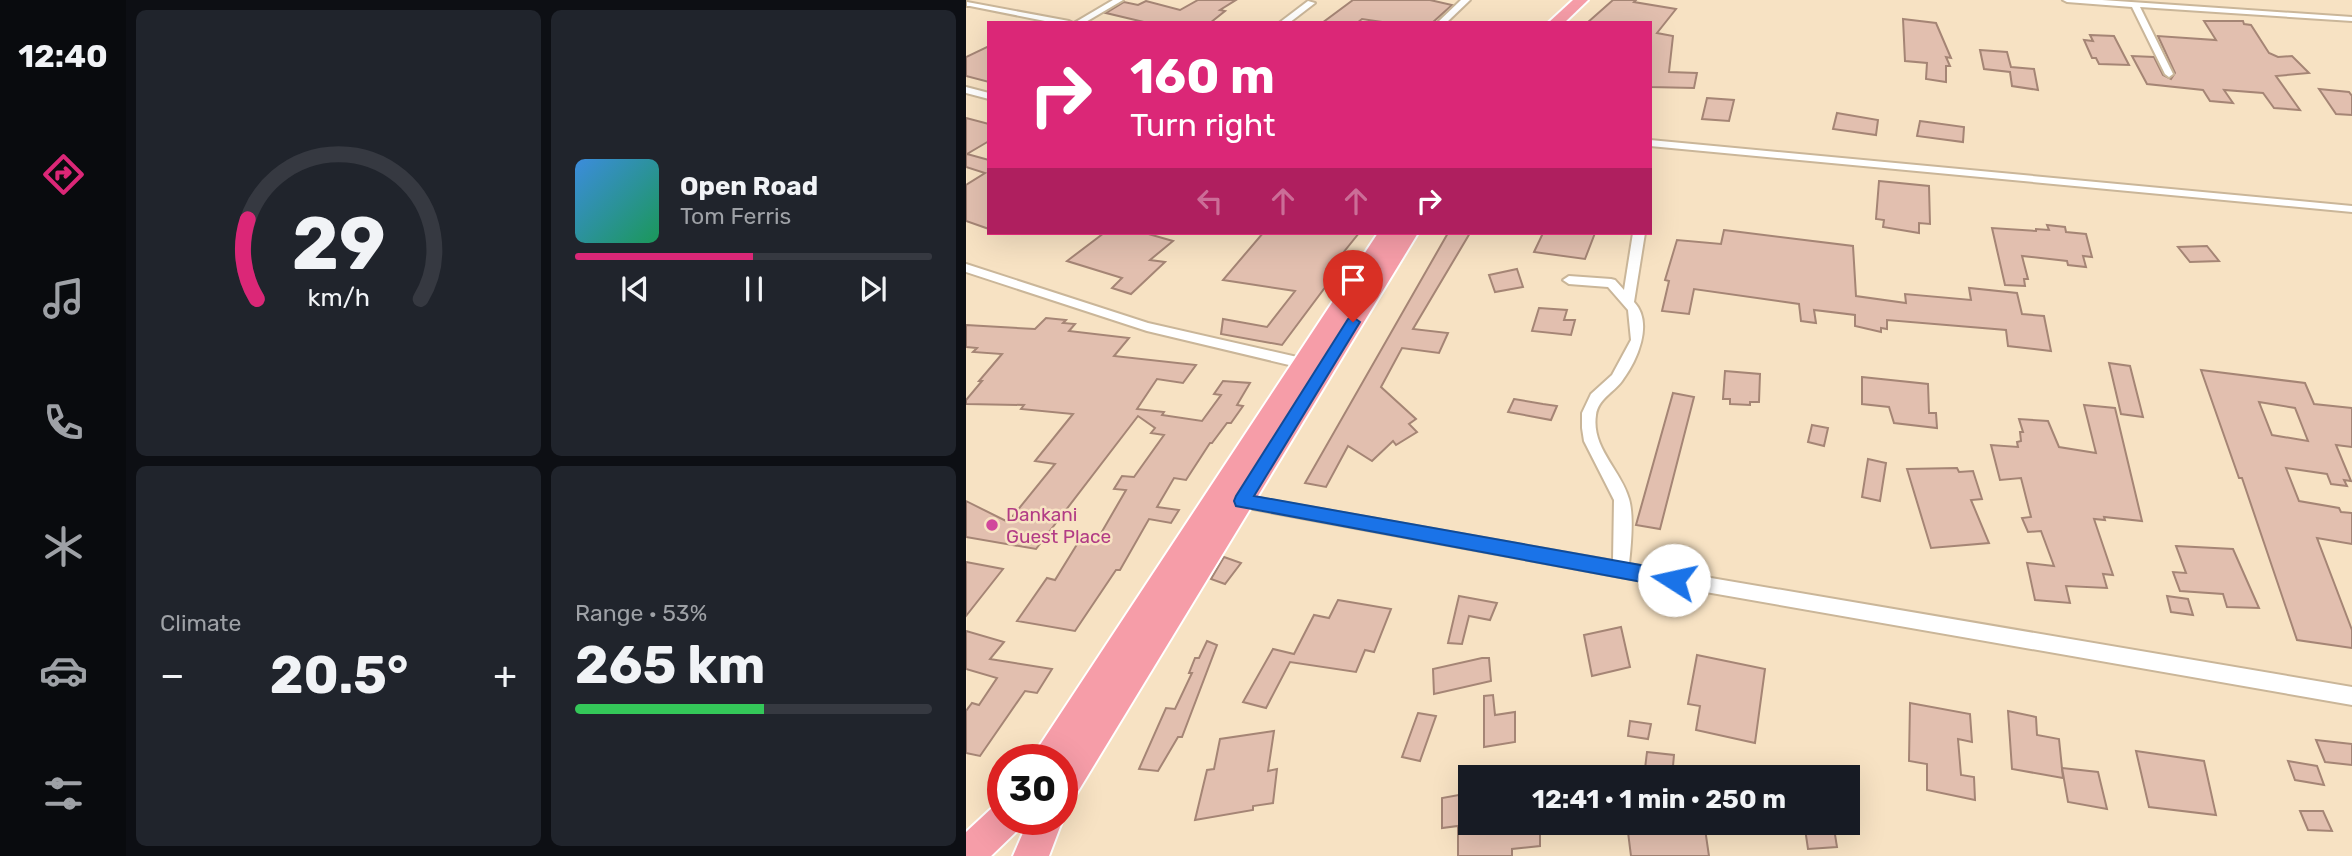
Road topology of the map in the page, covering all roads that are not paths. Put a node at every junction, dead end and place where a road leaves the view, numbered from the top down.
1 (1119, 0) edge
2 (1466, 0) edge
3 (1581, 0) edge
4 (1595, 0) edge
5 (2067, 0) edge
6 (2209, 0) edge
7 (971, 4) edge
8 (1311, 4) dead end
9 (2134, 5) junction
10 (2216, 10) junction
11 (2352, 19) edge
12 (1059, 21) edge
13 (1082, 21) edge
14 (1286, 21) edge
15 (1443, 21) edge
16 (1557, 21) edge
17 (1572, 21) edge
18 (2169, 74) dead end
19 (966, 90) edge
20 (987, 95) edge
21 (1652, 143) edge
22 (2352, 209) edge
23 (1387, 235) edge
24 (1407, 235) edge
25 (1639, 235) edge
26 (966, 268) edge
27 (1569, 280) dead end
28 (1628, 303) junction
29 (1306, 364) junction
30 (1242, 501) junction
31 (1619, 570) junction
32 (2352, 696) edge
33 (1060, 744) edge
34 (1078, 757) edge
35 (988, 835) edge
36 (1040, 835) edge
37 (966, 856) edge
38 (1031, 856) edge

1 - 13 street
2 - 15 street
3 - 16 highway
4 - 17 highway
5 - 9 street
6 - 10 street
7 - 12 street
8 - 14 street
9 - 10 street
9 - 18 street
10 - 11 street
19 - 20 street
21 - 22 street
23 - 29 highway
24 - 30 highway
25 - 28 street
26 - 29 street
27 - 28 street
28 - 31 street
29 - 33 highway
30 - 31 street
30 - 34 highway
31 - 32 street
35 - 37 highway
36 - 38 highway

